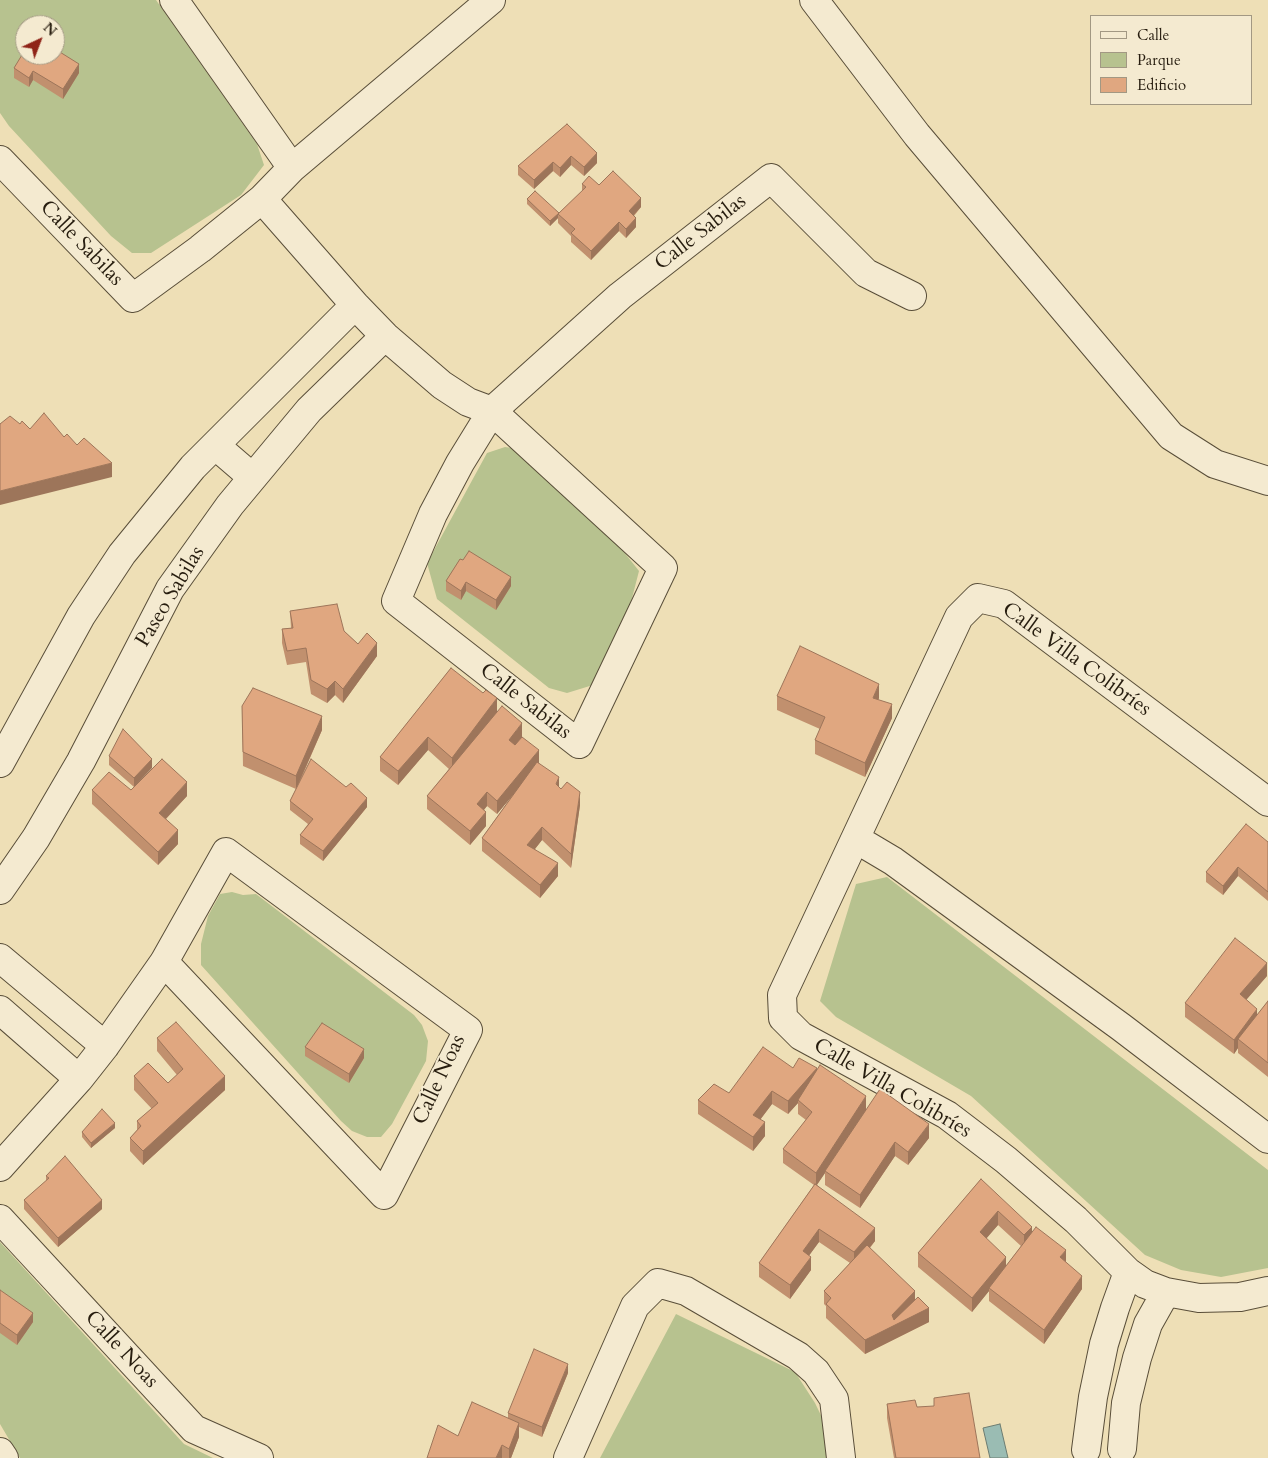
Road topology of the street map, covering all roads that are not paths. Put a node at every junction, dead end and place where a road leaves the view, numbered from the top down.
1 (174, 0) edge
2 (491, 0) edge
3 (814, 0) edge
4 (0, 160) edge
5 (292, 168) junction
6 (262, 199) junction
7 (912, 296) dead end
8 (355, 306) junction
9 (385, 336) junction
10 (279, 382) junction
11 (309, 410) junction
12 (492, 411) junction
13 (216, 446) junction
14 (252, 477) junction
15 (1268, 481) edge
16 (0, 763) edge
17 (1268, 802) edge
18 (856, 839) junction
19 (0, 890) edge
20 (0, 958) edge
21 (164, 962) junction
22 (0, 1010) edge
23 (105, 1046) junction
24 (79, 1079) junction
25 (1268, 1139) edge
26 (0, 1167) edge
27 (0, 1218) edge
28 (1128, 1272) junction
29 (1268, 1290) edge
30 (1166, 1292) junction
31 (1104, 1344) junction
32 (1137, 1358) junction
33 (0, 1452) edge
34 (1130, 1453) edge
35 (1080, 1454) edge
36 (4, 1458) edge
37 (258, 1458) edge
38 (568, 1458) edge
39 (841, 1458) edge

1 - 5 street
2 - 5 street, Calle Sabilas
3 - 15 street
4 - 6 street, Calle Sabilas
5 - 6 street, Calle Sabilas
6 - 8 street, Calle Sabilas
7 - 12 street, Calle Sabilas
8 - 9 street, Calle Sabilas
8 - 10 street
9 - 11 street, Paseo Sabilas
9 - 12 street, Calle Sabilas
10 - 11 street
10 - 13 street
11 - 14 street, Paseo Sabilas
12 - 12 street, Calle Sabilas
13 - 14 street
13 - 16 street
14 - 19 street, Paseo Sabilas
17 - 18 street, Calle Villa Colibríes
18 - 25 street
18 - 28 street, Calle Villa Colibríes
20 - 23 street
21 - 21 street, Calle Noas
21 - 23 street, Calle Noas
22 - 24 street
23 - 24 street, Calle Noas
24 - 26 street, Calle Noas
27 - 37 street, Calle Noas
28 - 30 street, Calle Villa Colibríes
28 - 31 street
29 - 30 street, Calle Villa Colibríes
30 - 32 street
31 - 32 street
31 - 35 street
32 - 34 street
33 - 36 street
34 - 35 street
38 - 39 street

